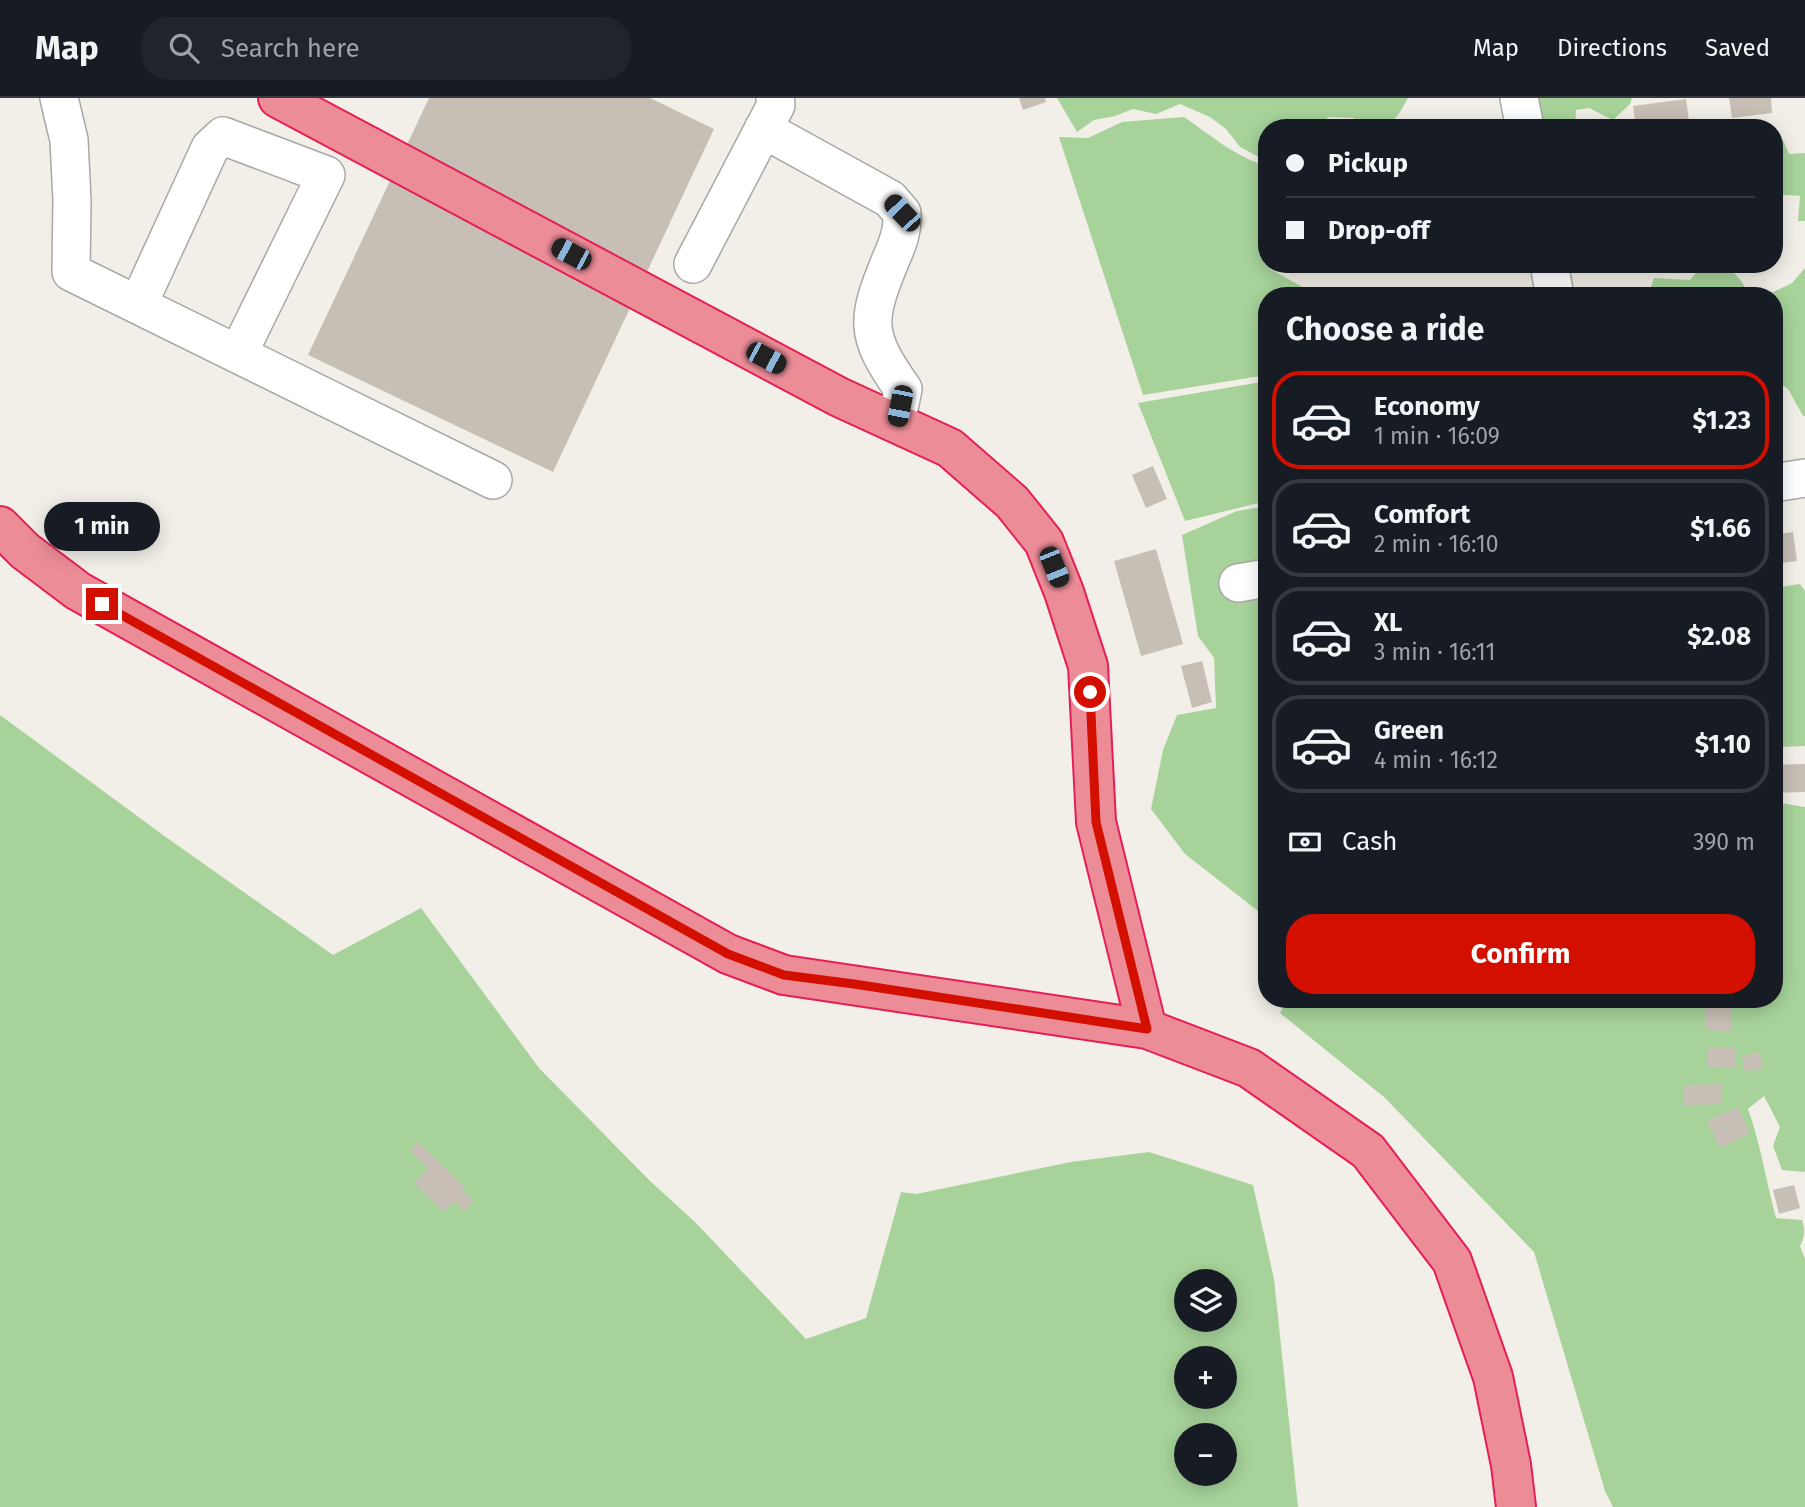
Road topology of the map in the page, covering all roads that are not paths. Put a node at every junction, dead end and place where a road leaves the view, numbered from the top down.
1 (59, 98) edge
2 (278, 98) edge
3 (1519, 98) edge
4 (769, 114) edge
5 (1523, 119) edge
6 (692, 264) dead end
7 (138, 305) junction
8 (238, 354) junction
9 (896, 423) junction
10 (1805, 478) edge
11 (493, 480) dead end
12 (1783, 482) edge
13 (0, 526) edge
14 (1147, 1029) junction
15 (1516, 1507) edge

1 - 7 street
2 - 9 highway
3 - 5 street
4 - 6 street
4 - 9 street
7 - 8 street
7 - 8 street
8 - 11 street
9 - 14 highway
10 - 12 street
13 - 14 highway
14 - 15 highway

